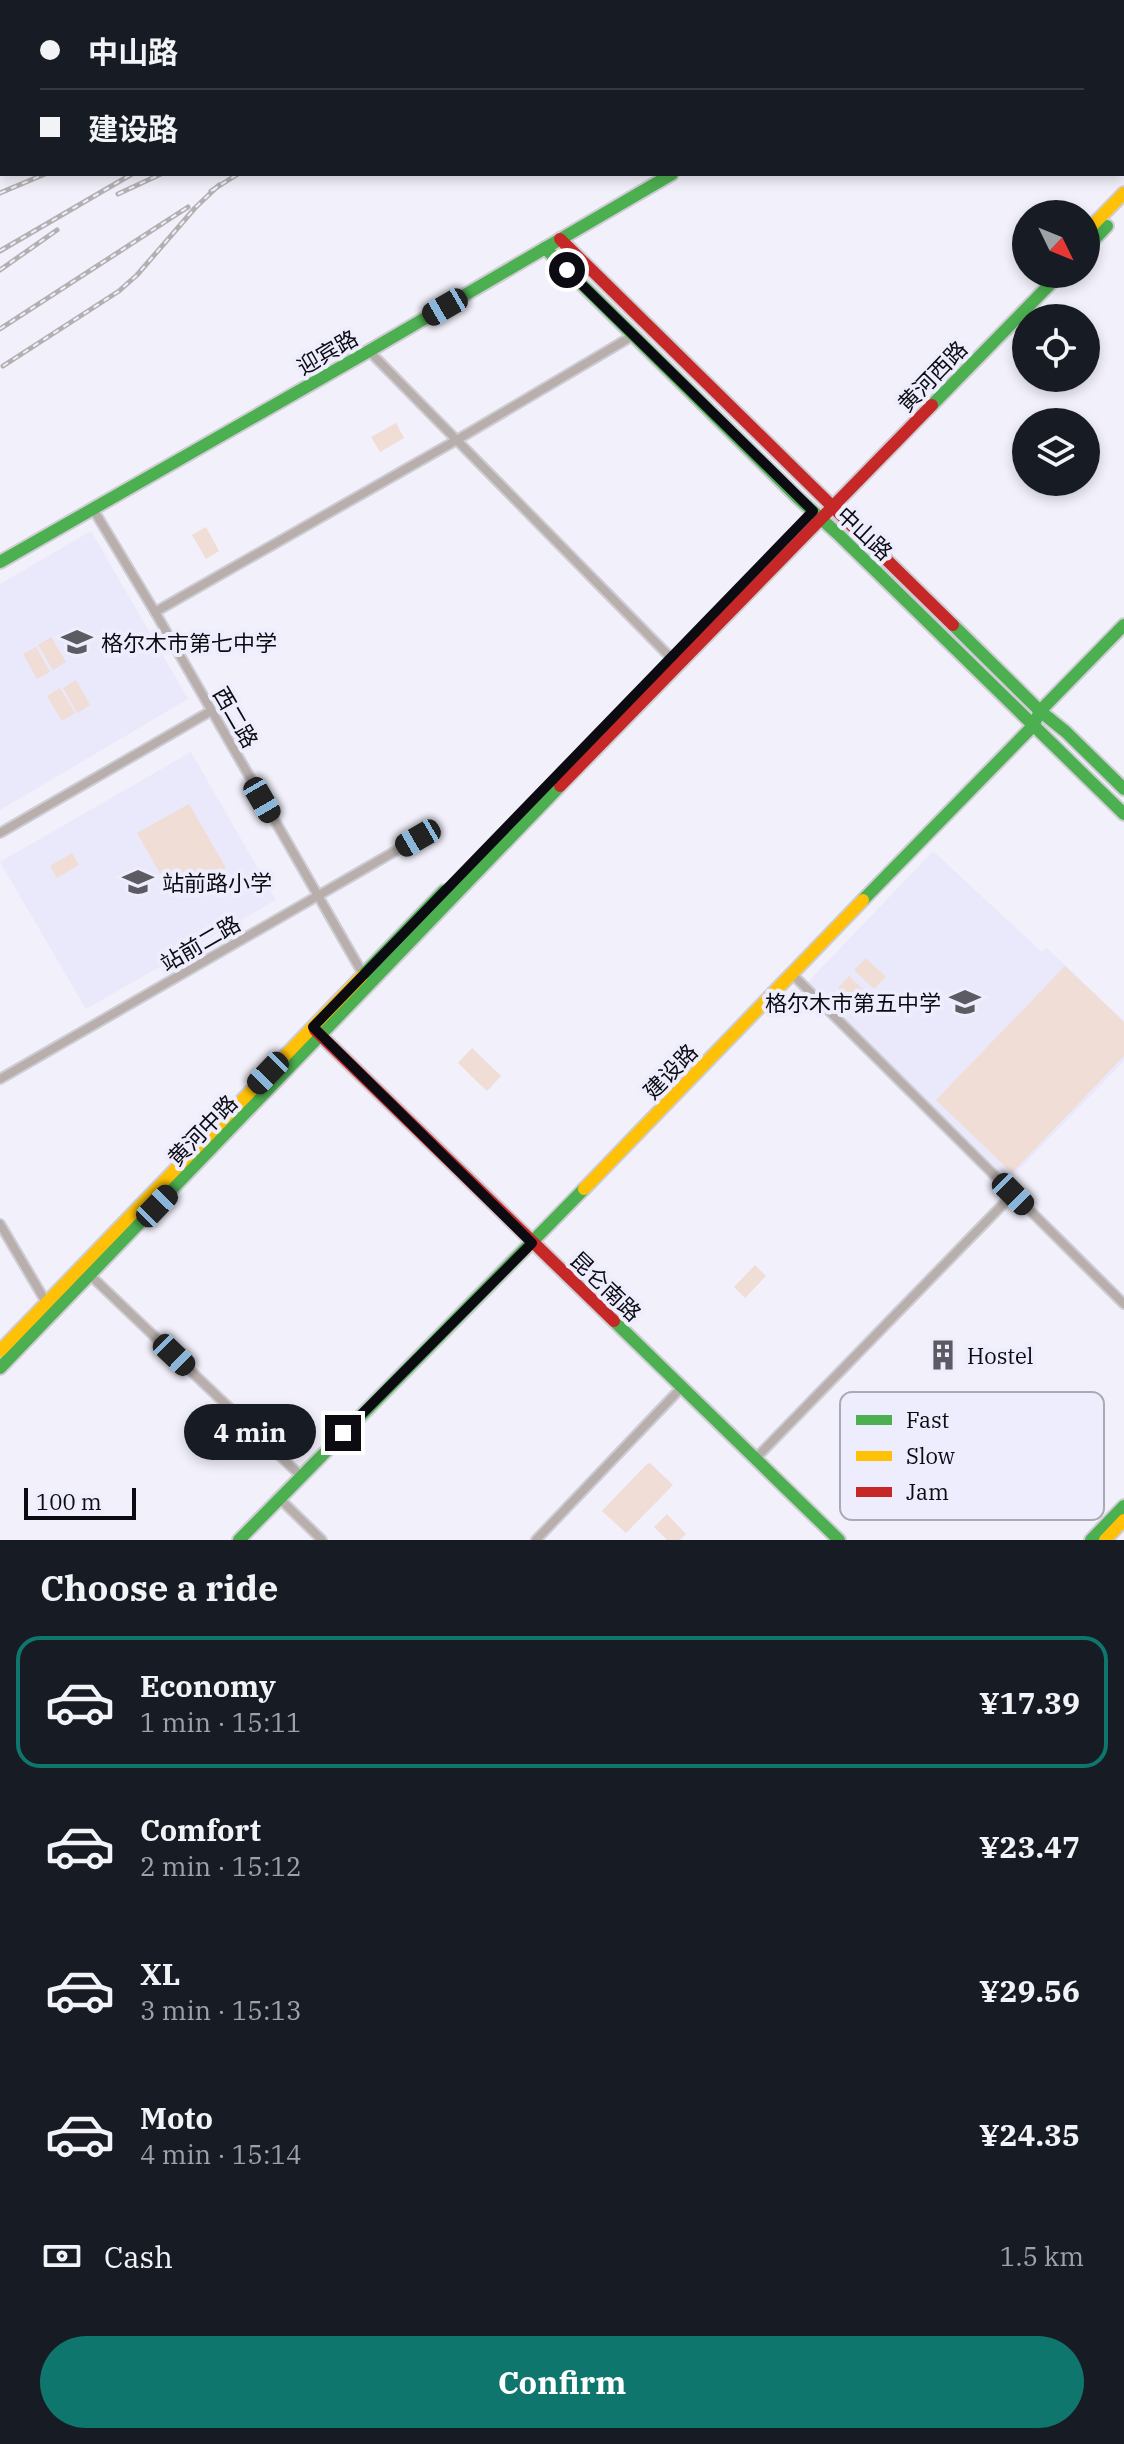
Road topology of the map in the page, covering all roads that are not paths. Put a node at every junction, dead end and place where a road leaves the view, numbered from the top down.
1 (669, 176) edge
2 (1124, 193) edge
3 (1124, 209) edge
4 (1100, 218) edge
5 (1100, 234) edge
6 (560, 239) junction
7 (545, 248) junction
8 (1032, 288) edge
9 (1046, 288) edge
10 (634, 335) junction
11 (369, 351) junction
12 (455, 441) junction
13 (829, 503) junction
14 (93, 509) junction
15 (816, 515) junction
16 (0, 562) edge
17 (155, 612) junction
18 (1124, 625) edge
19 (675, 661) junction
20 (211, 711) junction
21 (1040, 711) junction
22 (1033, 726) junction
23 (1124, 789) edge
24 (1124, 814) edge
25 (0, 833) edge
26 (418, 838) dead end
27 (317, 897) junction
28 (791, 973) junction
29 (368, 979) junction
30 (317, 1031) junction
31 (0, 1079) edge
32 (1013, 1194) junction
33 (0, 1224) edge
34 (532, 1243) junction
35 (90, 1275) junction
36 (46, 1303) junction
37 (1124, 1304) edge
38 (0, 1351) edge
39 (0, 1368) edge
40 (682, 1387) junction
41 (755, 1459) junction
42 (301, 1476) junction
43 (279, 1498) junction
44 (1124, 1506) edge
45 (1124, 1520) edge
46 (239, 1540) edge
47 (322, 1540) edge
48 (536, 1540) edge
49 (839, 1540) edge
50 (1091, 1540) edge
51 (1105, 1540) edge

1 - 6 main road, 迎宾路
2 - 4 main road
3 - 5 main road
6 - 7 main road, 迎宾路
6 - 13 main road, 中山路
7 - 10 main road, 中山路
7 - 11 main road, 迎宾路
8 - 13 main road, 黄河西路
9 - 13 main road, 黄河西路
10 - 12 street
10 - 15 main road, 中山路
11 - 12 street
11 - 14 main road, 迎宾路
12 - 17 street
12 - 19 street
13 - 15 main road, 黄河中路
13 - 21 main road, 中山路
14 - 16 main road, 迎宾路
14 - 17 street, 西二路
15 - 19 main road, 黄河中路
15 - 22 main road, 中山路
17 - 20 street, 西二路
18 - 21 main road, 建设路
19 - 29 main road, 黄河中路
20 - 25 street
20 - 27 street, 西二路
21 - 22 main road, 建设路
21 - 23 main road, 中山路
22 - 24 main road, 中山路
22 - 28 main road, 建设路
26 - 27 street, 站前二路
27 - 29 street, 西二路
27 - 31 street, 站前二路
28 - 32 street
28 - 34 main road, 建设路
29 - 30 main road, 黄河中路
30 - 34 main road, 昆仑南路
30 - 35 main road, 黄河中路
30 - 36 main road, 黄河中路
32 - 37 street
32 - 41 street
33 - 36 street
34 - 40 main road, 昆仑南路
34 - 42 main road, 建设路
35 - 39 main road, 黄河中路
35 - 42 street
36 - 38 main road, 黄河中路
40 - 41 main road, 昆仑南路
40 - 48 street
41 - 49 main road, 昆仑南路
42 - 43 main road, 建设路
43 - 46 main road, 建设路
43 - 47 street
44 - 50 main road
45 - 51 main road

